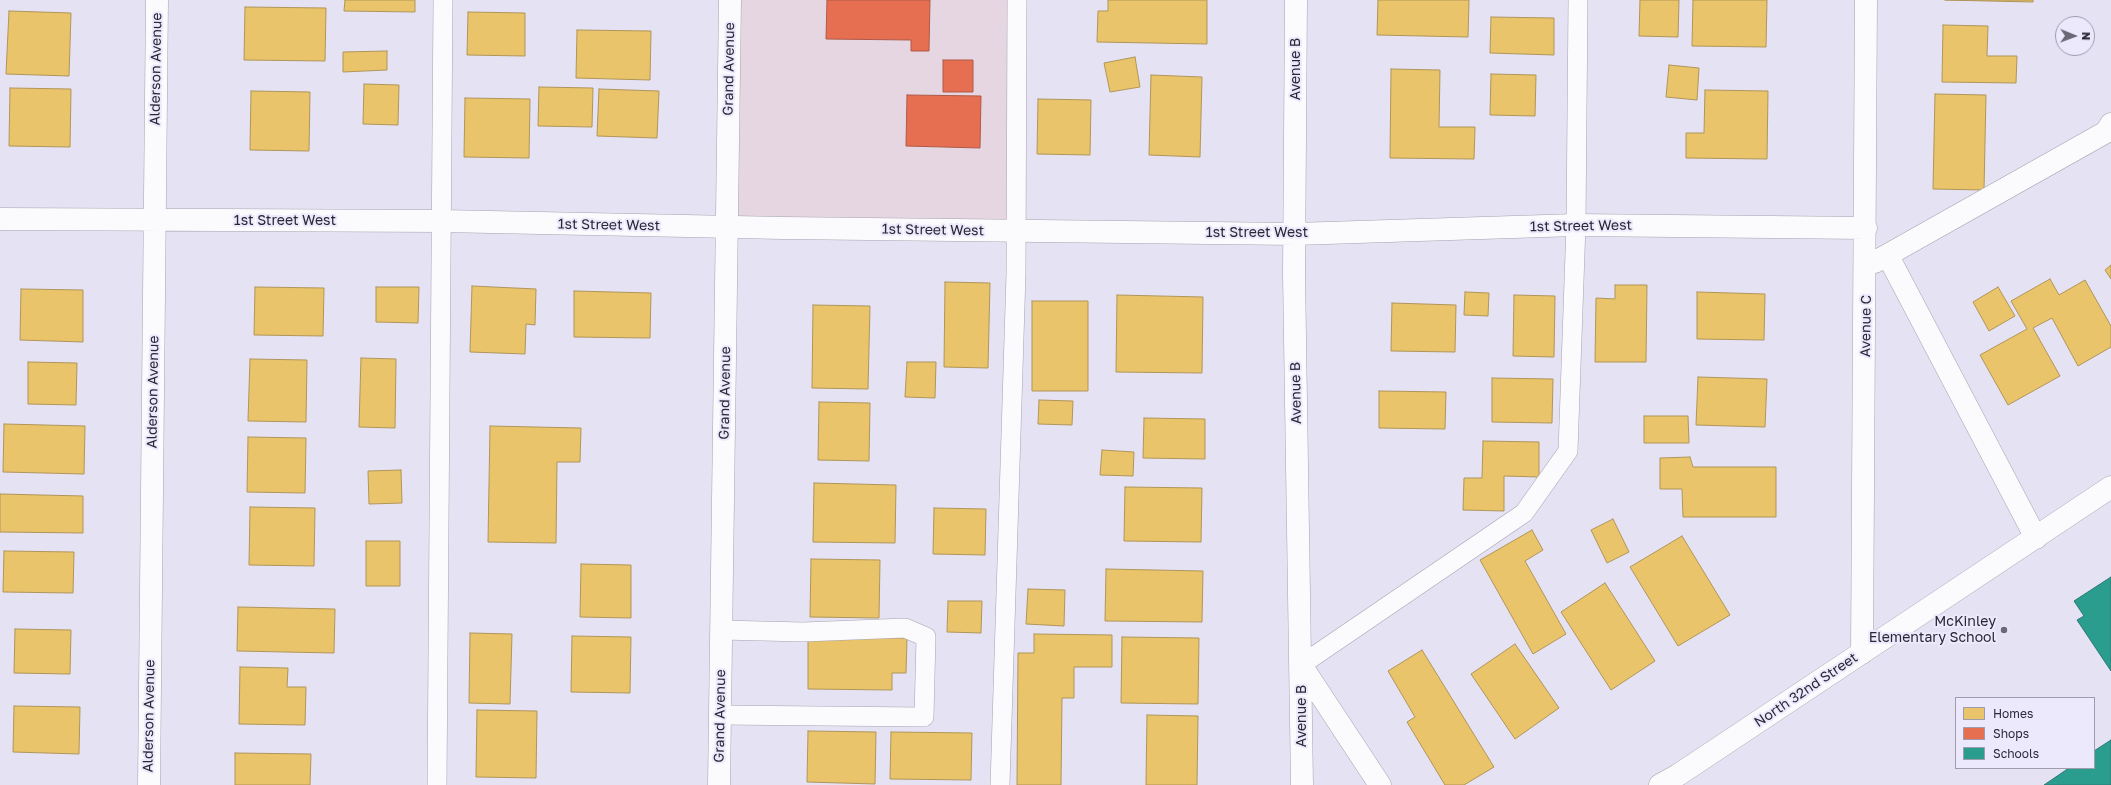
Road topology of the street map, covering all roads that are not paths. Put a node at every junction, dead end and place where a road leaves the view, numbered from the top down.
1 (157, 0) edge
2 (443, 0) edge
3 (730, 0) edge
4 (1017, 0) edge
5 (1296, 0) edge
6 (1578, 0) edge
7 (1866, 0) edge
8 (2111, 124) edge
9 (0, 219) edge
10 (154, 221) junction
11 (442, 221) junction
12 (1576, 225) junction
13 (727, 227) junction
14 (1866, 228) junction
15 (1017, 231) junction
16 (1295, 234) junction
17 (1888, 256) junction
18 (1866, 266) junction
19 (2111, 488) edge
20 (2036, 538) junction
21 (722, 630) junction
22 (1862, 653) junction
23 (1301, 665) junction
24 (720, 716) junction
25 (1674, 782) edge
26 (149, 785) edge
27 (437, 785) edge
28 (719, 785) edge
29 (1000, 785) edge
30 (1302, 785) edge
31 (1380, 785) edge

1 - 10 street, Alderson Avenue
2 - 11 lane
3 - 13 street, Grand Avenue
4 - 15 lane
5 - 16 street, Avenue B
6 - 12 lane
7 - 14 street, Avenue C
8 - 17 street
9 - 10 street, 1st Street West
10 - 11 street, 1st Street West
10 - 26 street, Alderson Avenue
11 - 13 street, 1st Street West
11 - 27 lane
12 - 14 street, 1st Street West
12 - 16 street, 1st Street West
12 - 23 lane
13 - 15 street, 1st Street West
13 - 21 street, Grand Avenue
14 - 18 street, Avenue C
15 - 16 street, 1st Street West
15 - 29 lane
16 - 23 street, Avenue B
17 - 18 street
17 - 20 street
18 - 22 street, Avenue C
19 - 20 street, North 32nd Street
20 - 22 street, North 32nd Street
21 - 24 street, Grand Avenue
21 - 24 lane
22 - 25 street, North 32nd Street
23 - 30 street, Avenue B
23 - 31 street
24 - 28 street, Grand Avenue

